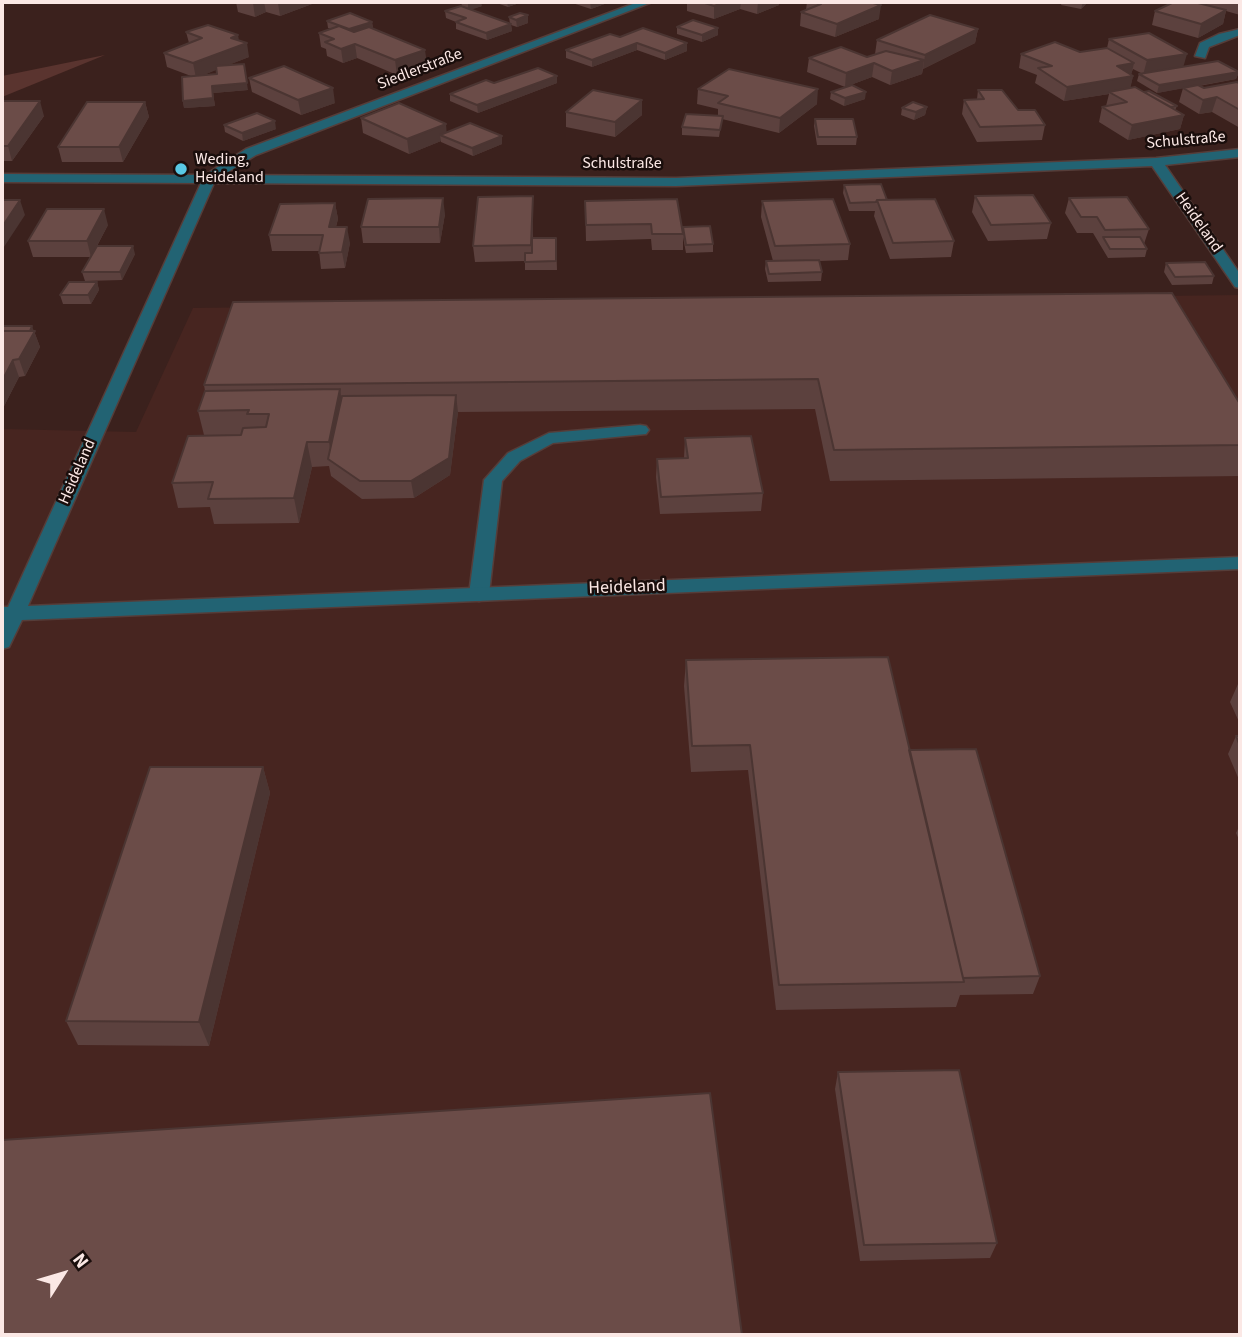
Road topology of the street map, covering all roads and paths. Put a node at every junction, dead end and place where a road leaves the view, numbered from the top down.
1 (647, 2) edge
2 (1240, 32) edge
3 (1201, 56) dead end
4 (1240, 153) edge
5 (1156, 162) junction
6 (2, 178) edge
7 (210, 178) junction
8 (1240, 284) edge
9 (640, 430) dead end
10 (1240, 563) edge
11 (479, 594) junction
12 (8, 613) edge
13 (2, 642) edge

1 - 7 street, Siedlerstraße
2 - 3 street
4 - 5 street, Schulstraße
5 - 7 street, Schulstraße
5 - 8 street, Heideland
6 - 7 street, Schulstraße
7 - 12 street, Heideland
9 - 11 street
10 - 11 street, Heideland
11 - 12 street, Heideland
12 - 13 street, Heideland

